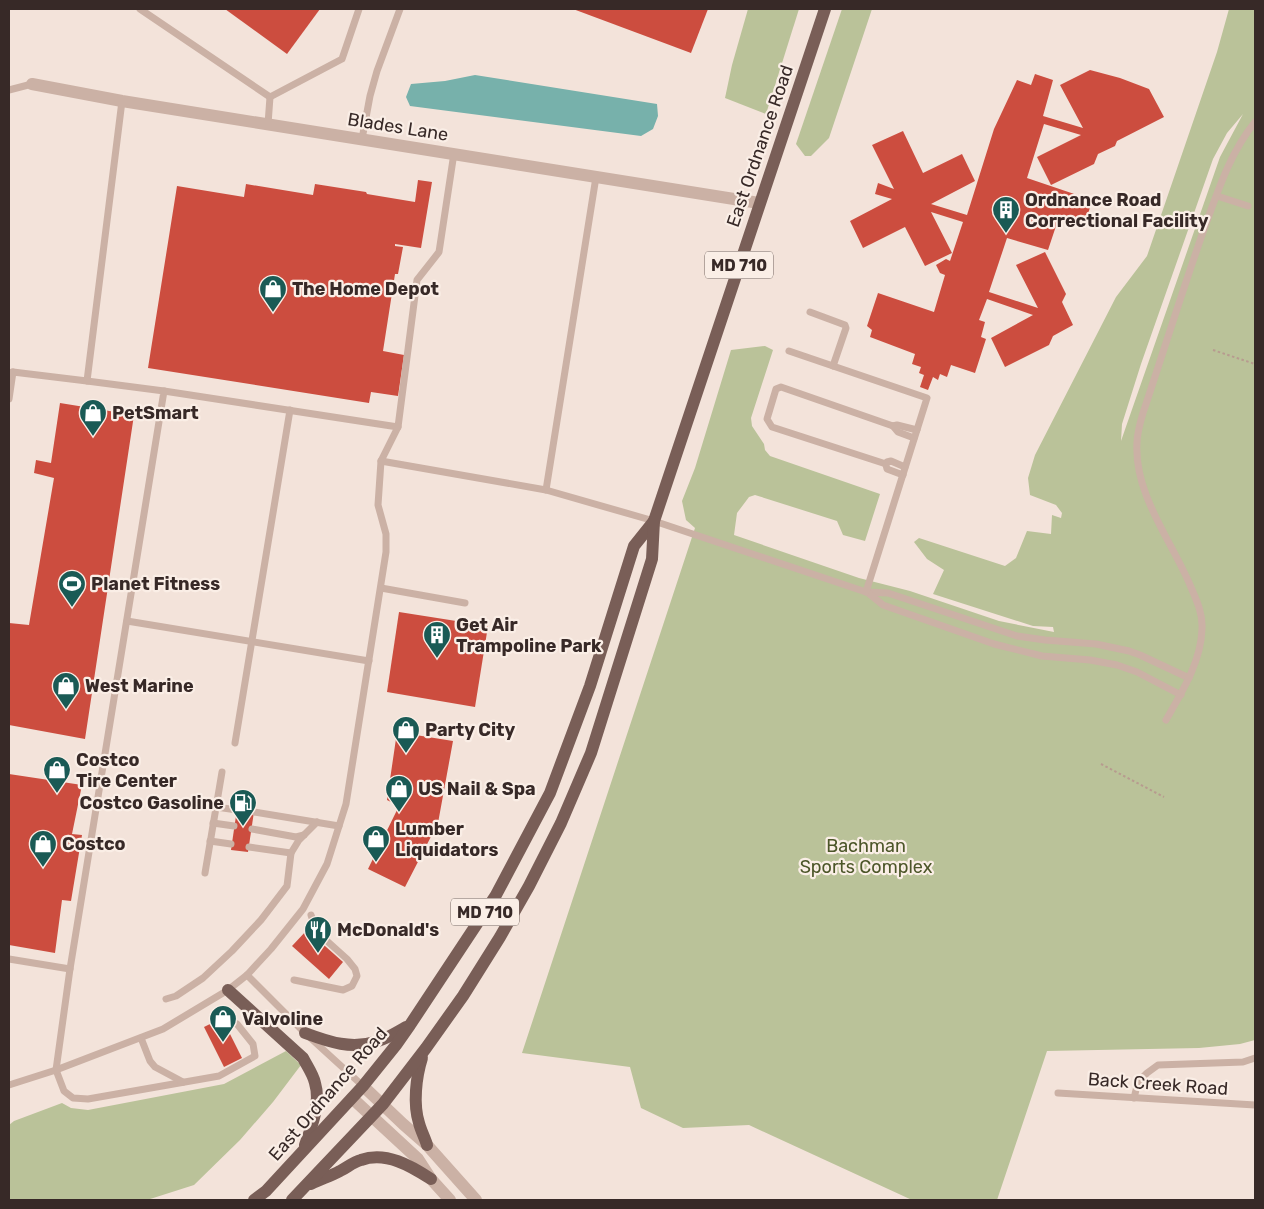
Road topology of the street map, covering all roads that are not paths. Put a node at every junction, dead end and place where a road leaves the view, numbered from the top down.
1 (140, 9) edge
2 (359, 9) edge
3 (400, 9) edge
4 (825, 9) edge
5 (32, 84) joint
6 (9, 90) edge
7 (270, 97) junction
8 (122, 101) junction
9 (1255, 122) edge
10 (268, 124) junction
11 (362, 139) junction
12 (454, 154) junction
13 (596, 177) junction
14 (1216, 196) junction
15 (759, 203) junction
16 (1248, 206) dead end
17 (810, 312) dead end
18 (789, 351) dead end
19 (833, 366) junction
20 (11, 372) edge
21 (87, 380) junction
22 (164, 391) junction
23 (9, 399) edge
24 (290, 410) junction
25 (398, 427) junction
26 (916, 434) junction
27 (381, 461) junction
28 (886, 464) junction
29 (905, 467) junction
30 (903, 475) junction
31 (546, 490) junction
32 (654, 521) junction
33 (381, 588) junction
34 (866, 592) junction
35 (465, 603) dead end
36 (127, 620) junction
37 (252, 641) junction
38 (370, 660) junction
39 (1189, 678) junction
40 (1181, 695) junction
41 (1166, 720) dead end
42 (235, 743) dead end
43 (222, 772) dead end
44 (216, 807) junction
45 (236, 810) dead end
46 (254, 812) dead end
47 (317, 822) junction
48 (213, 823) junction
49 (234, 826) dead end
50 (339, 826) junction
51 (252, 828) dead end
52 (304, 835) junction
53 (210, 841) junction
54 (231, 844) dead end
55 (249, 847) dead end
56 (291, 854) junction
57 (205, 873) dead end
58 (311, 915) dead end
59 (9, 959) edge
60 (70, 969) junction
61 (247, 975) junction
62 (294, 980) dead end
63 (228, 990) junction
64 (166, 999) dead end
65 (237, 1024) dead end
66 (410, 1025) junction
67 (305, 1033) junction
68 (141, 1038) junction
69 (426, 1048) junction
70 (1255, 1058) edge
71 (56, 1070) junction
72 (183, 1082) junction
73 (9, 1085) edge
74 (363, 1086) junction
75 (1058, 1093) dead end
76 (352, 1098) junction
77 (1134, 1098) junction
78 (383, 1104) junction
79 (1255, 1105) edge
80 (372, 1116) junction
81 (428, 1145) junction
82 (302, 1153) junction
83 (431, 1179) junction
84 (307, 1186) junction
85 (254, 1200) edge
86 (292, 1200) edge
87 (450, 1200) edge
88 (476, 1200) edge

1 - 7 lane
2 - 7 lane
3 - 11 lane
4 - 15 main road, East Ordnance Road / MD 710
5 - 6 lane
5 - 8 street, Blades Lane
7 - 10 lane
8 - 10 street, Blades Lane
8 - 21 lane
9 - 14 lane
10 - 11 street, Blades Lane
11 - 12 street, Blades Lane
12 - 13 street, Blades Lane
12 - 25 lane
13 - 15 street, Blades Lane
13 - 31 lane
14 - 16 lane
14 - 39 lane
15 - 32 main road, East Ordnance Road / MD 710
17 - 19 lane
18 - 19 lane
19 - 26 lane
20 - 21 lane
20 - 23 lane
21 - 22 lane
22 - 24 lane
22 - 36 lane
24 - 25 lane
24 - 37 lane
25 - 27 lane
26 - 28 lane
26 - 29 lane
27 - 31 lane
27 - 33 lane
28 - 29 lane
28 - 30 lane
29 - 30 lane
30 - 34 lane
31 - 32 lane
32 - 34 lane
32 - 66 main road, East Ordnance Road / MD 710
32 - 69 main road, East Ordnance Road / MD 710
33 - 35 lane
33 - 38 lane
34 - 39 lane
34 - 40 lane
36 - 37 lane
36 - 60 lane
37 - 38 lane
37 - 42 lane
38 - 50 lane
39 - 40 lane
40 - 41 lane
43 - 44 lane
44 - 45 lane
44 - 48 lane
46 - 47 lane
47 - 50 lane
47 - 52 lane
48 - 49 lane
48 - 53 lane
50 - 61 lane
51 - 52 lane
52 - 56 lane
53 - 54 lane
53 - 57 lane
55 - 56 lane
56 - 64 lane
58 - 62 lane
59 - 60 lane
60 - 71 lane
61 - 63 lane
61 - 67 lane
63 - 68 lane
63 - 82 main road
65 - 72 lane
66 - 67 main road
66 - 74 main road, East Ordnance Road / MD 710
67 - 74 lane
68 - 71 lane
68 - 72 lane
69 - 78 main road, East Ordnance Road / MD 710
69 - 81 main road
70 - 77 lane
71 - 72 lane
71 - 73 lane
74 - 76 main road, East Ordnance Road / MD 710
74 - 78 street
75 - 77 lane, Back Creek Road
76 - 80 street
76 - 82 main road, East Ordnance Road / MD 710
77 - 79 lane, Back Creek Road
78 - 80 main road, East Ordnance Road / MD 710
78 - 81 street
80 - 83 street
80 - 84 main road, East Ordnance Road / MD 710
81 - 88 street
82 - 85 main road, East Ordnance Road / MD 710
83 - 84 main road
83 - 87 street
84 - 86 main road, East Ordnance Road / MD 710

